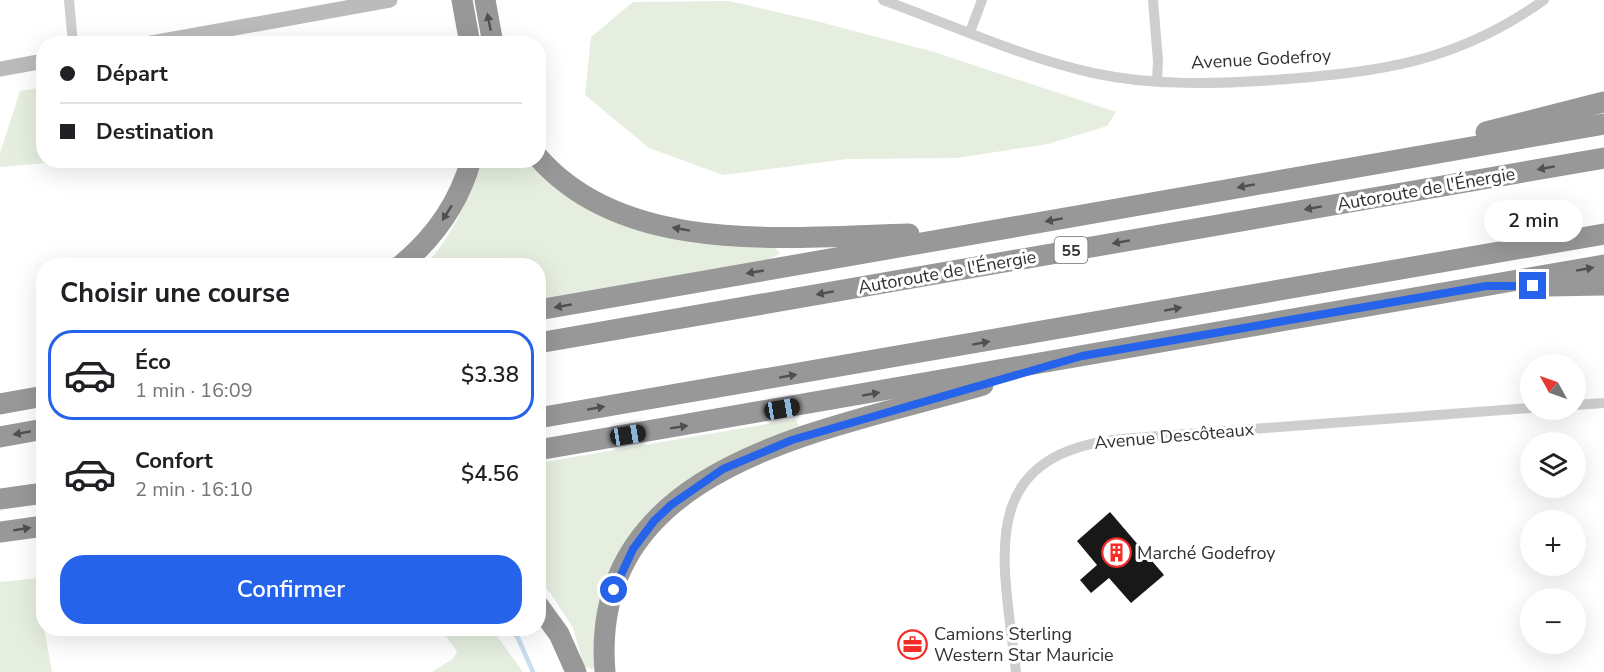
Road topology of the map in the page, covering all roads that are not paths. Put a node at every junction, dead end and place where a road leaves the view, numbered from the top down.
1 (69, 0) edge
2 (390, 0) edge
3 (462, 0) edge
4 (485, 0) edge
5 (883, 0) edge
6 (982, 0) edge
7 (1153, 0) edge
8 (1544, 0) edge
9 (970, 32) junction
10 (72, 36) edge
11 (190, 36) edge
12 (469, 36) edge
13 (492, 36) edge
14 (36, 63) edge
15 (0, 69) edge
16 (1156, 81) junction
17 (1604, 102) edge
18 (1604, 124) edge
19 (1604, 158) edge
20 (546, 165) edge
21 (468, 168) edge
22 (1345, 169) junction
23 (978, 233) junction
24 (1604, 234) edge
25 (408, 258) edge
26 (1604, 265) edge
27 (1604, 285) edge
28 (1486, 286) junction
29 (546, 309) edge
30 (546, 342) edge
31 (1082, 356) junction
32 (36, 397) edge
33 (1604, 403) edge
34 (0, 404) edge
35 (1586, 404) edge
36 (1520, 409) edge
37 (546, 417) edge
38 (36, 430) edge
39 (0, 437) edge
40 (546, 449) edge
41 (36, 494) edge
42 (0, 500) edge
43 (36, 527) edge
44 (0, 532) edge
45 (546, 616) edge
46 (576, 672) edge
47 (605, 672) edge
48 (1016, 672) edge

1 - 10 street
2 - 11 street
3 - 12 highway
13 -> 4 highway
5 - 9 street, Avenue Godefroy
6 - 9 street
7 - 16 street
8 - 16 street, Avenue Godefroy
9 - 16 street, Avenue Godefroy
14 - 15 street
17 - 22 highway
18 - 22 highway
19 -> 30 highway, Autoroute de l'Énergie / 55
23 -> 20 highway
21 -> 25 highway
22 -> 23 highway
23 -> 29 highway
37 -> 24 highway
28 -> 26 highway
27 - 28 highway
28 - 31 highway
40 -> 31 highway
31 - 47 highway
32 - 34 highway
33 - 35 street
36 - 48 street, Avenue Descôteaux
38 -> 39 highway
41 - 42 highway
44 -> 43 highway
45 - 46 highway

